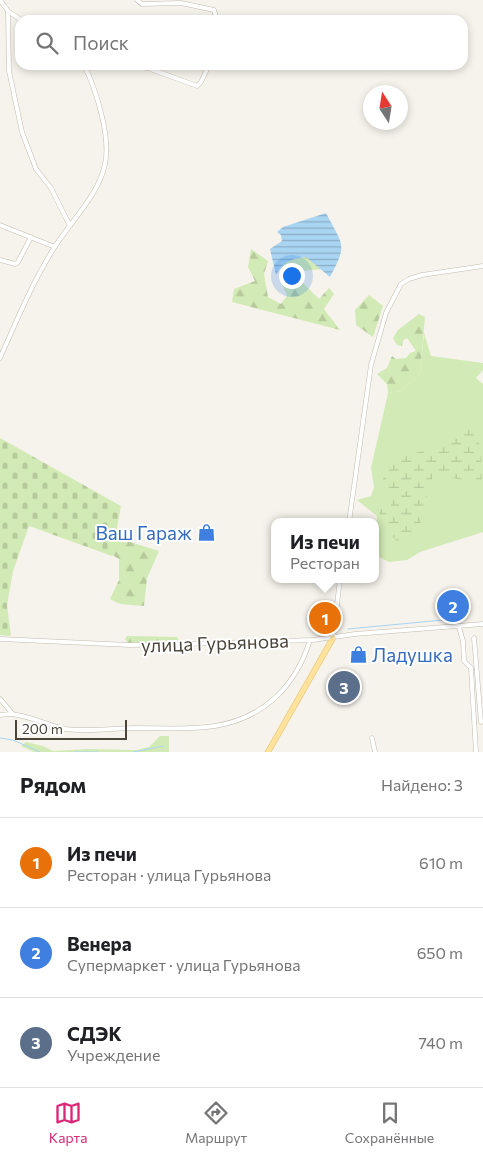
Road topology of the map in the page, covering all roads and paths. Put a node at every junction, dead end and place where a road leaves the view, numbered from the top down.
1 (0, 0) edge
2 (137, 0) edge
3 (8, 11) junction
4 (216, 15) edge
5 (15, 16) edge
6 (86, 70) edge
7 (153, 70) edge
8 (207, 70) edge
9 (0, 225) edge
10 (70, 226) junction
11 (31, 237) junction
12 (55, 247) junction
13 (0, 260) edge
14 (483, 266) edge
15 (0, 358) edge
16 (350, 518) edge
17 (340, 583) edge
18 (483, 624) edge
19 (460, 627) junction
20 (333, 638) junction
21 (474, 638) dead end
22 (0, 639) edge
23 (310, 640) junction
24 (0, 699) edge
25 (12, 713) junction
26 (0, 715) edge
27 (482, 722) dead end
28 (372, 738) dead end
29 (268, 752) edge
30 (376, 752) edge
31 (476, 752) edge

1 - 3 street
2 - 4 street
3 - 5 street
3 - 10 street
6 - 10 street
7 - 8 street
9 - 11 street
10 - 12 street
11 - 12 street
11 - 13 street
12 - 15 street
14 - 16 street
17 - 20 street
18 - 19 street, улица Гурьянова
19 - 20 street, улица Гурьянова
19 - 31 street
20 - 23 street, улица Гурьянова
20 - 29 main road
21 - 27 street
22 - 23 street, улица Гурьянова
23 - 25 street
24 - 25 street
25 - 26 street
28 - 30 street

